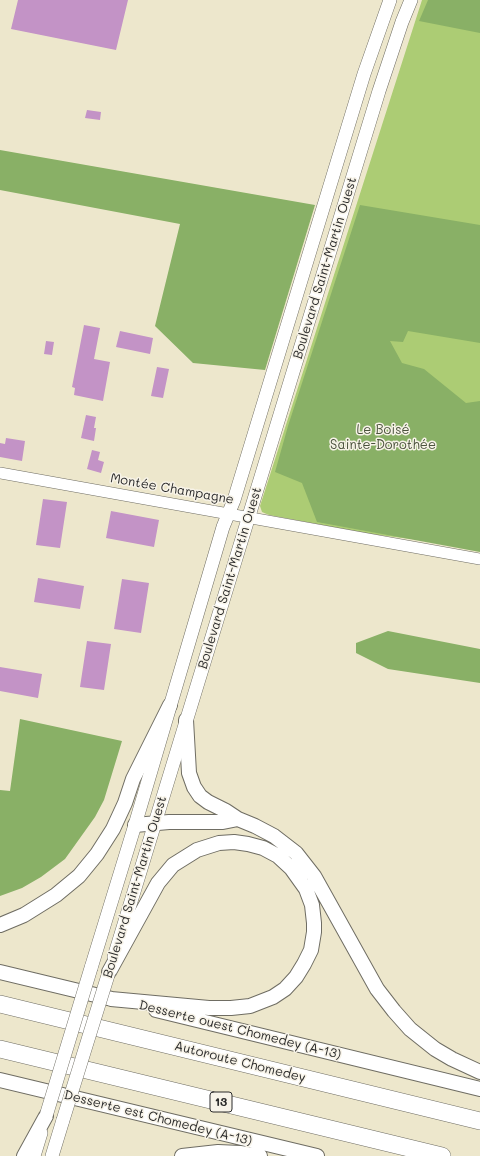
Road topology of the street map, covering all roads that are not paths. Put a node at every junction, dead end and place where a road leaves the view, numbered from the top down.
1 (390, 0) edge
2 (411, 0) edge
3 (0, 473) edge
4 (229, 513) junction
5 (249, 517) junction
6 (480, 559) edge
7 (170, 705) junction
8 (186, 720) junction
9 (238, 819) junction
10 (154, 824) junction
11 (135, 825) junction
12 (0, 925) edge
13 (0, 972) edge
14 (109, 972) junction
15 (111, 999) junction
16 (0, 1004) edge
17 (0, 1049) edge
18 (480, 1072) edge
19 (0, 1080) edge
20 (0, 1086) edge
21 (480, 1089) edge
22 (42, 1090) junction
23 (46, 1116) junction
24 (480, 1121) edge
25 (24, 1156) edge
26 (34, 1156) edge
27 (52, 1156) edge
28 (182, 1156) edge
29 (260, 1156) edge
30 (317, 1156) edge
31 (442, 1156) edge

1 - 4 main road, Boulevard Saint-Martin Ouest
2 - 5 main road, Boulevard Saint-Martin Ouest
3 - 4 street, Montée Champagne
4 - 5 street, Montée Champagne
4 - 7 main road, Boulevard Saint-Martin Ouest
5 - 6 street, Montée Champagne
5 - 8 main road, Boulevard Saint-Martin Ouest
7 - 11 main road, Boulevard Saint-Martin Ouest
7 - 12 main road
8 - 9 main road
8 - 10 main road, Boulevard Saint-Martin Ouest
9 - 10 main road
9 - 18 main road
10 - 11 main road
10 - 14 main road, Boulevard Saint-Martin Ouest
11 - 23 main road, Boulevard Saint-Martin Ouest, bridge
13 - 15 main road, Desserte ouest Chomedey (A-13)
14 - 15 main road
14 - 27 main road, Boulevard Saint-Martin Ouest, bridge
15 - 21 main road, Desserte ouest Chomedey (A-13)
16 - 24 highway, Autoroute Chomedey
17 - 31 highway, 13
19 - 22 main road, Desserte est Chomedey (A-13)
20 - 22 main road
22 - 30 main road, Desserte est Chomedey (A-13)
23 - 25 main road
23 - 26 main road, Boulevard Saint-Martin Ouest
28 - 29 main road

